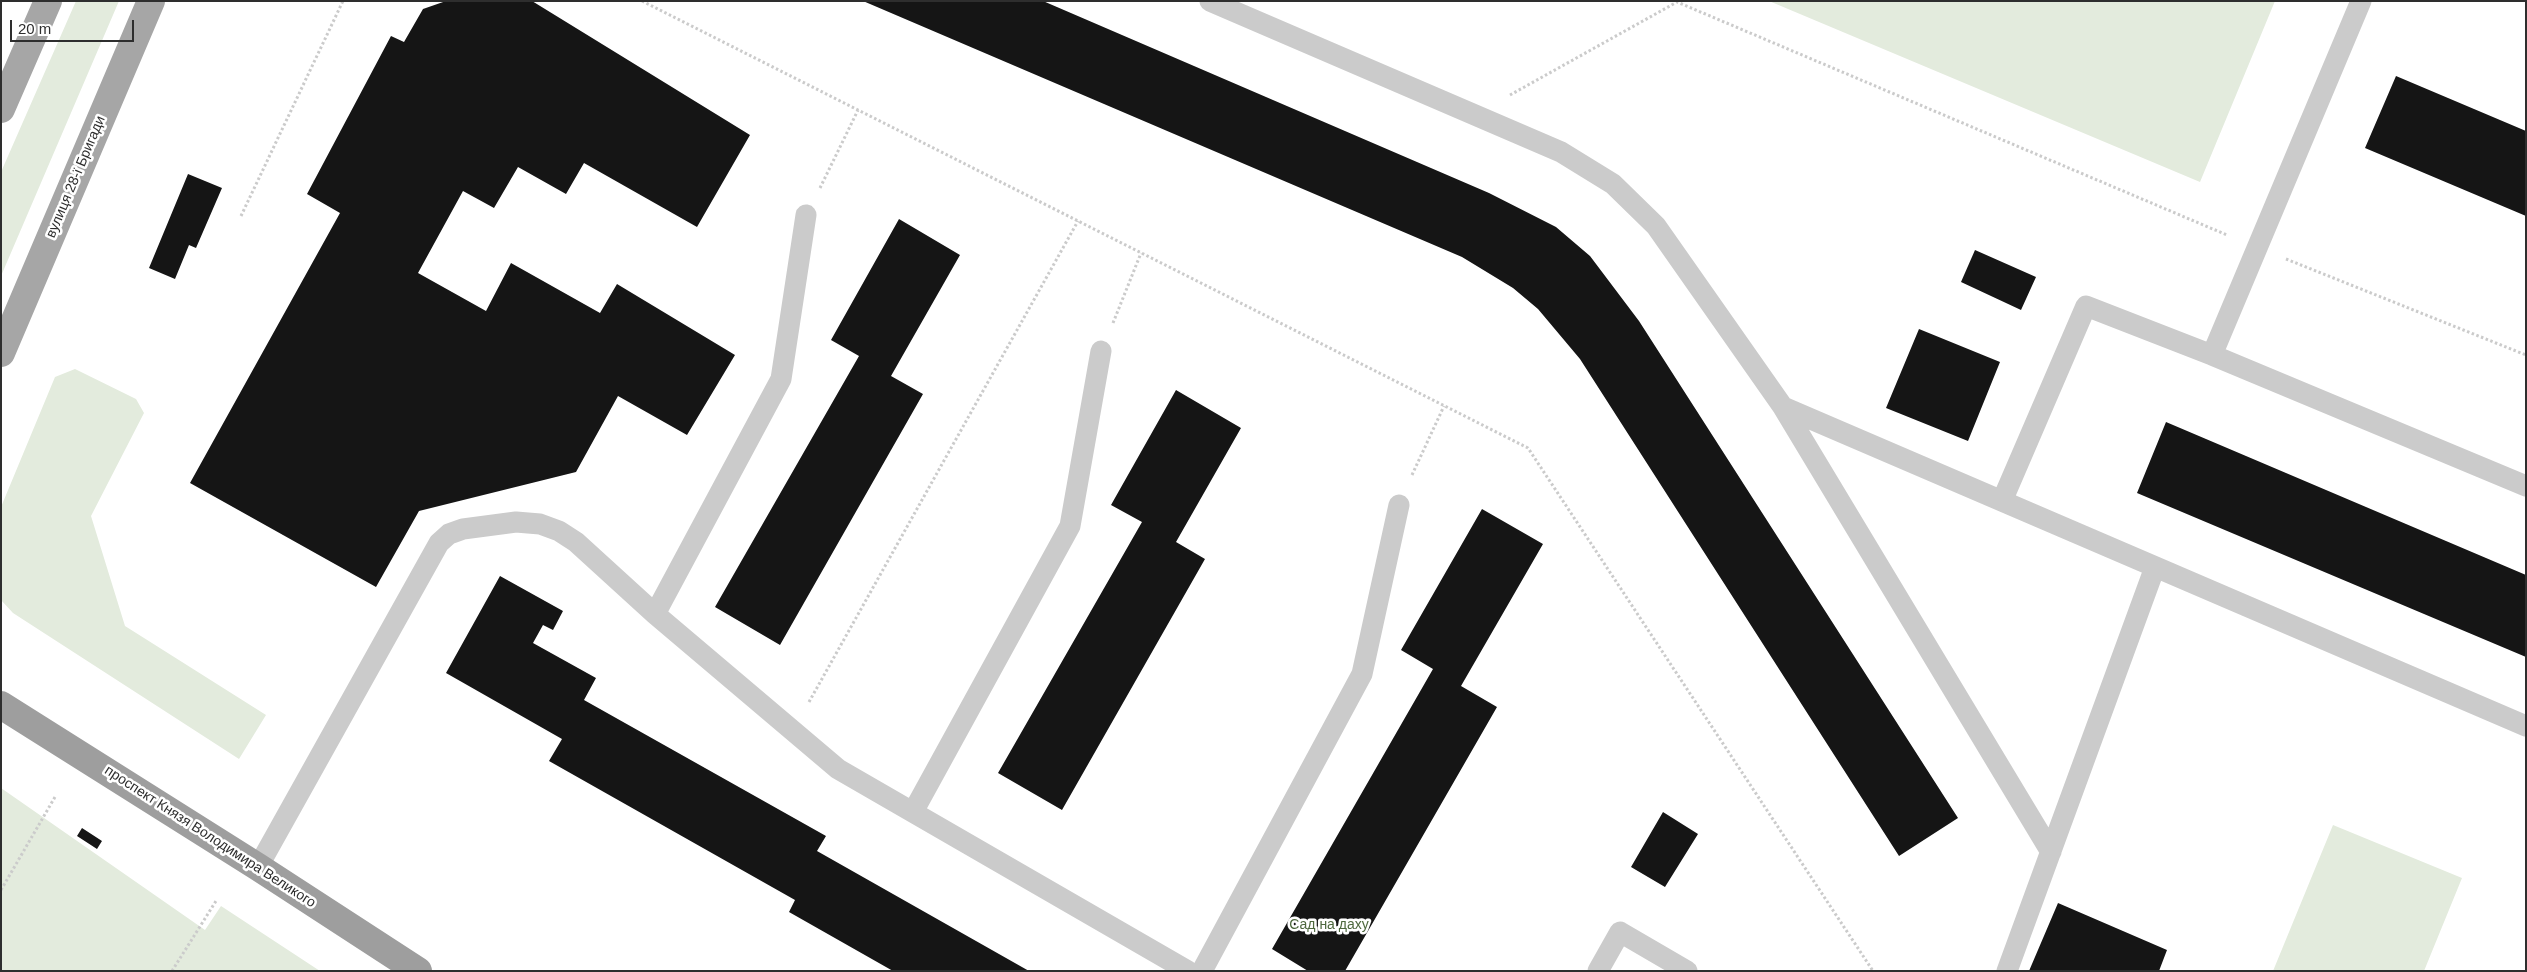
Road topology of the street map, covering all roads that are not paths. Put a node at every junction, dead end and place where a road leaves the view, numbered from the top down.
1 (48, 1) edge
2 (150, 1) edge
3 (1210, 1) edge
4 (2361, 1) edge
5 (1, 109) edge
6 (806, 215) road end
7 (1102, 351) road end
8 (1, 353) edge
9 (2212, 355) junction
10 (1783, 407) junction
11 (2526, 486) edge
12 (2002, 501) junction
13 (1399, 506) road end
14 (2155, 567) junction
15 (655, 614) junction
16 (1, 704) edge
17 (2526, 726) edge
18 (913, 812) junction
19 (2051, 852) junction
20 (258, 866) junction
21 (418, 971) edge
22 (1188, 971) edge
23 (1202, 971) edge
24 (1598, 971) edge
25 (1687, 971) edge
26 (2008, 971) edge

1 - 5 main road
2 - 8 main road, вулиця 28-ї Бригади
3 - 10 lane
4 - 9 lane
6 - 15 lane
7 - 18 lane
9 - 11 lane
9 - 12 lane
10 - 12 lane
10 - 19 lane
12 - 14 lane
13 - 23 lane
14 - 17 lane
14 - 19 lane
15 - 18 lane
15 - 20 lane
16 - 20 highway, проспект Князя Володимира Великого
18 - 22 lane
19 - 26 lane
20 - 21 highway, проспект Князя Володимира Великого
24 - 25 lane

